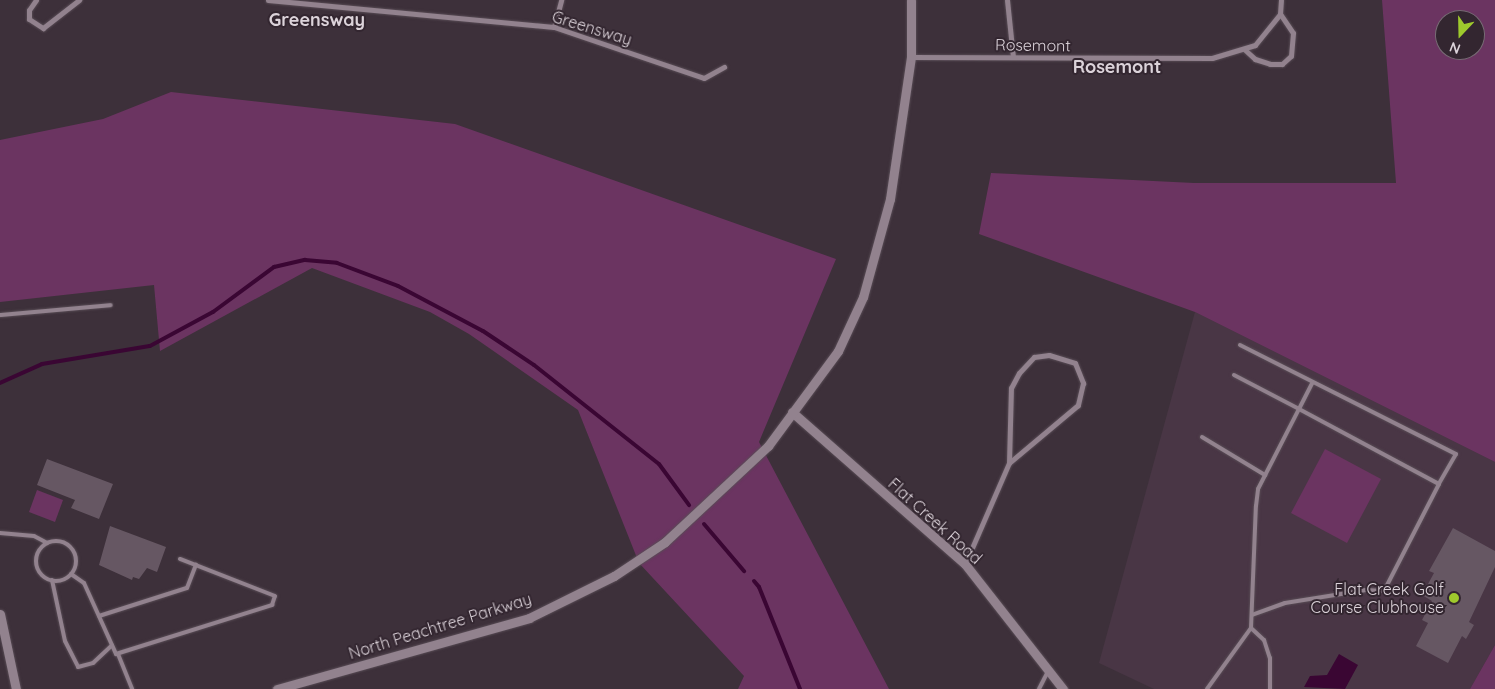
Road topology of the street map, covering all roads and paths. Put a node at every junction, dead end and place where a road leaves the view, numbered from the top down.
1 (36, 0) edge
2 (79, 0) edge
3 (268, 0) edge
4 (561, 0) edge
5 (911, 0) edge
6 (1007, 0) edge
7 (1281, 0) edge
8 (1280, 14) junction
9 (554, 27) junction
10 (1244, 49) junction
11 (911, 57) junction
12 (1012, 57) junction
13 (724, 67) dead end
14 (111, 305) dead end
15 (0, 315) edge
16 (1240, 345) dead end
17 (1234, 375) dead end
18 (1313, 382) junction
19 (1299, 409) junction
20 (792, 412) junction
21 (1202, 437) dead end
22 (1010, 463) junction
23 (1265, 475) junction
24 (1439, 484) junction
25 (0, 532) edge
26 (47, 543) junction
27 (180, 559) dead end
28 (965, 564) junction
29 (196, 565) junction
30 (71, 574) junction
31 (52, 580) junction
32 (0, 614) edge
33 (1252, 615) junction
34 (99, 616) junction
35 (1251, 628) junction
36 (112, 645) junction
37 (118, 654) junction
38 (1048, 671) junction
39 (16, 689) edge
40 (132, 689) edge
41 (277, 689) edge
42 (1039, 689) edge
43 (1063, 689) edge
44 (1207, 689) edge
45 (1270, 689) edge

1 - 2 street
3 - 9 street, Greensway
4 - 9 street
5 - 11 street, North Peachtree Parkway
6 - 12 street
7 - 8 street
8 - 10 street, Rosemont
8 - 10 street
9 - 13 street, Greensway
10 - 12 street, Rosemont
11 - 12 street, Rosemont
11 - 20 street, North Peachtree Parkway
14 - 15 lane
16 - 18 lane
17 - 19 lane
18 - 19 lane
18 - 24 lane
19 - 23 lane
19 - 24 lane
20 - 28 street, Flat Creek Road
20 - 41 street, North Peachtree Parkway
21 - 23 lane
22 - 22 street
22 - 28 street
23 - 33 lane
24 - 33 lane
25 - 26 lane
26 - 30 lane
26 - 31 lane
27 - 29 lane
28 - 38 street, Flat Creek Road
29 - 34 lane
29 - 37 lane
30 - 31 lane
30 - 34 lane
31 - 36 lane
32 - 39 street
33 - 35 lane
34 - 36 lane
35 - 44 lane
35 - 45 lane
36 - 37 lane
37 - 40 lane
38 - 42 lane
38 - 43 street, Flat Creek Road

